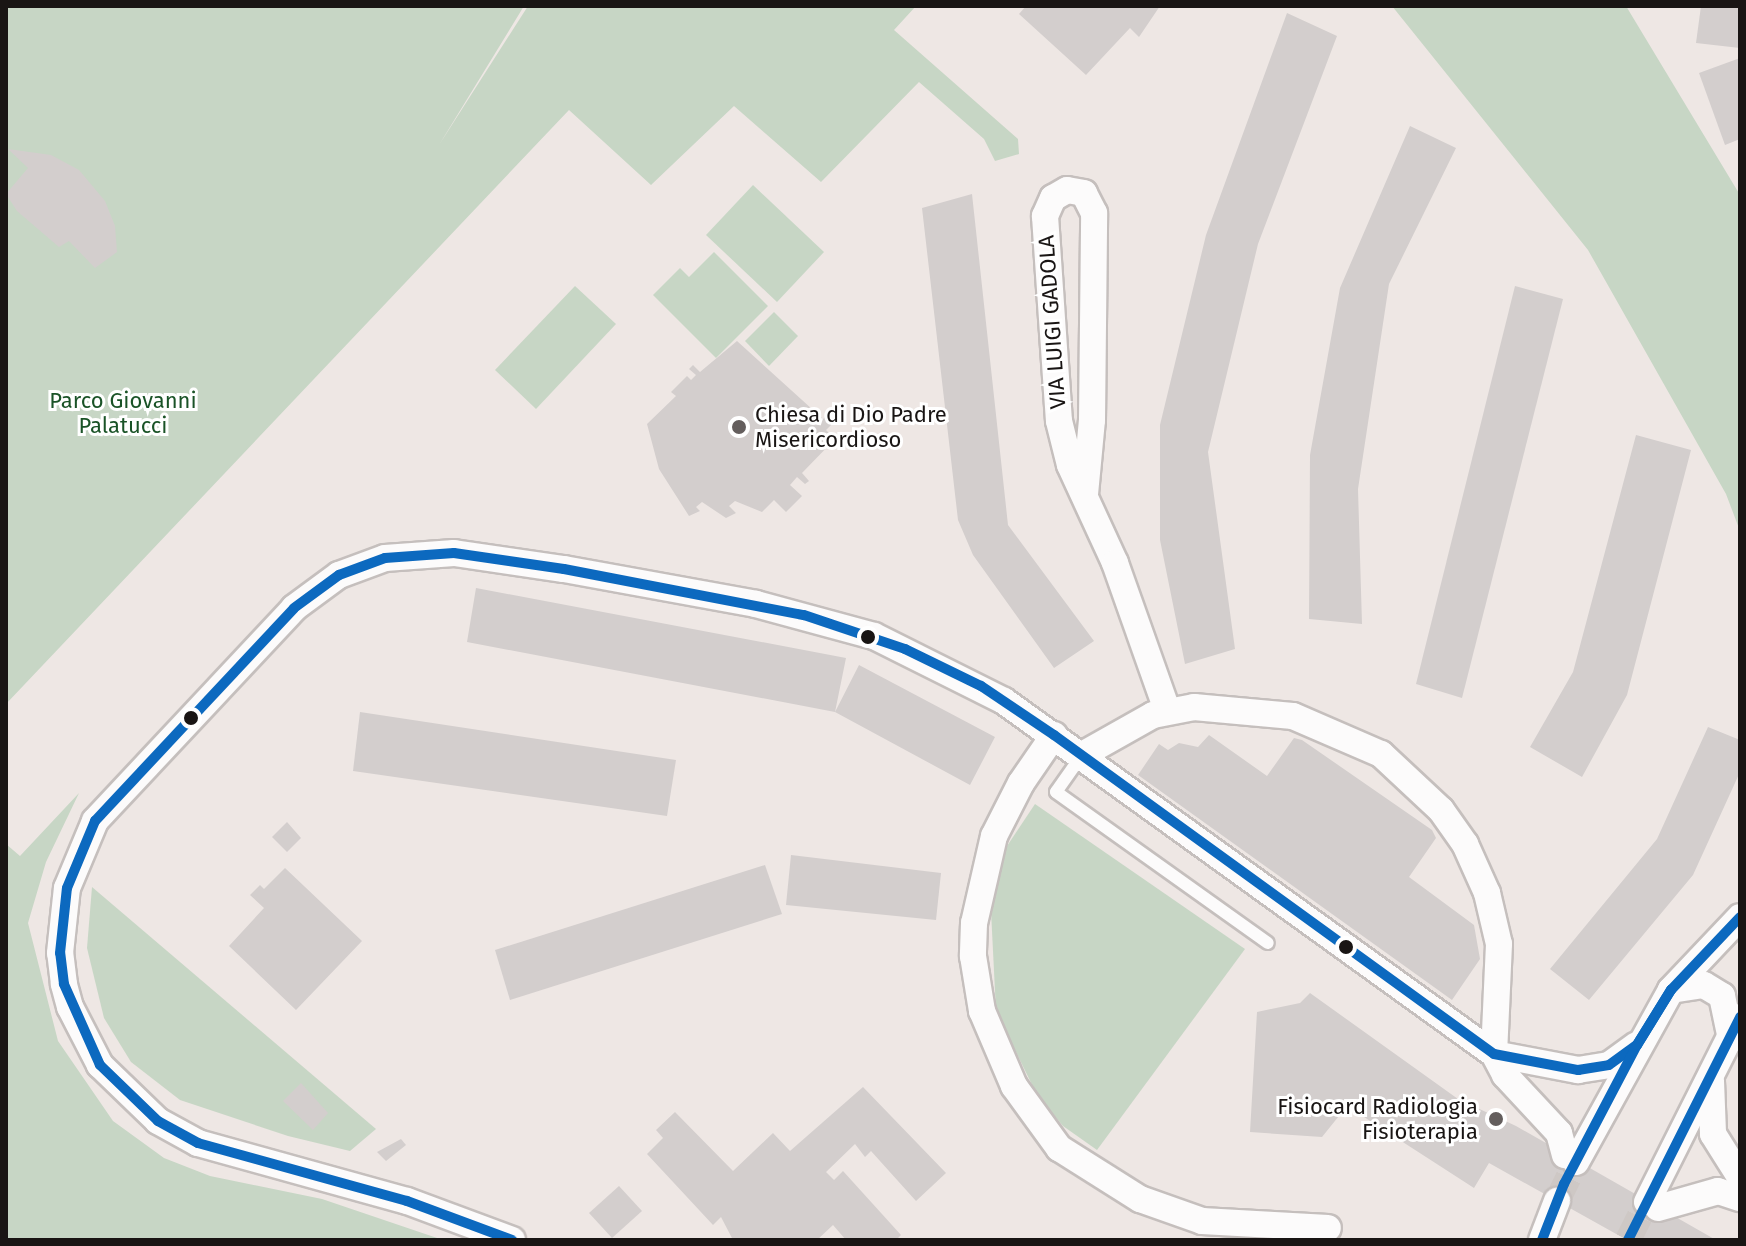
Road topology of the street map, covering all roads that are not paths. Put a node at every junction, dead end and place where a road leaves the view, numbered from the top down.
1 (1085, 494) junction
2 (1167, 710) junction
3 (1054, 735) junction
4 (1082, 755) junction
5 (1740, 917) edge
6 (1268, 943) dead end
7 (1671, 990) junction
8 (1736, 1028) edge
9 (1637, 1045) junction
10 (1494, 1054) junction
11 (1711, 1076) junction
12 (1740, 1177) edge
13 (1740, 1198) edge
14 (1557, 1201) tunnel mouth
15 (1328, 1228) dead end
16 (512, 1240) edge
17 (1542, 1240) edge

1 - 1 street, VIA LUIGI GADOLA
1 - 2 street, VIA LUIGI GADOLA
2 - 4 street
2 - 10 street
3 - 4 street
3 - 15 street
3 - 16 street
4 - 6 lane
4 - 10 street
5 - 7 street
7 - 8 street
7 - 9 street
8 - 11 street
9 - 10 street
9 - 10 street
11 - 12 street
11 - 13 street
14 - 17 street

